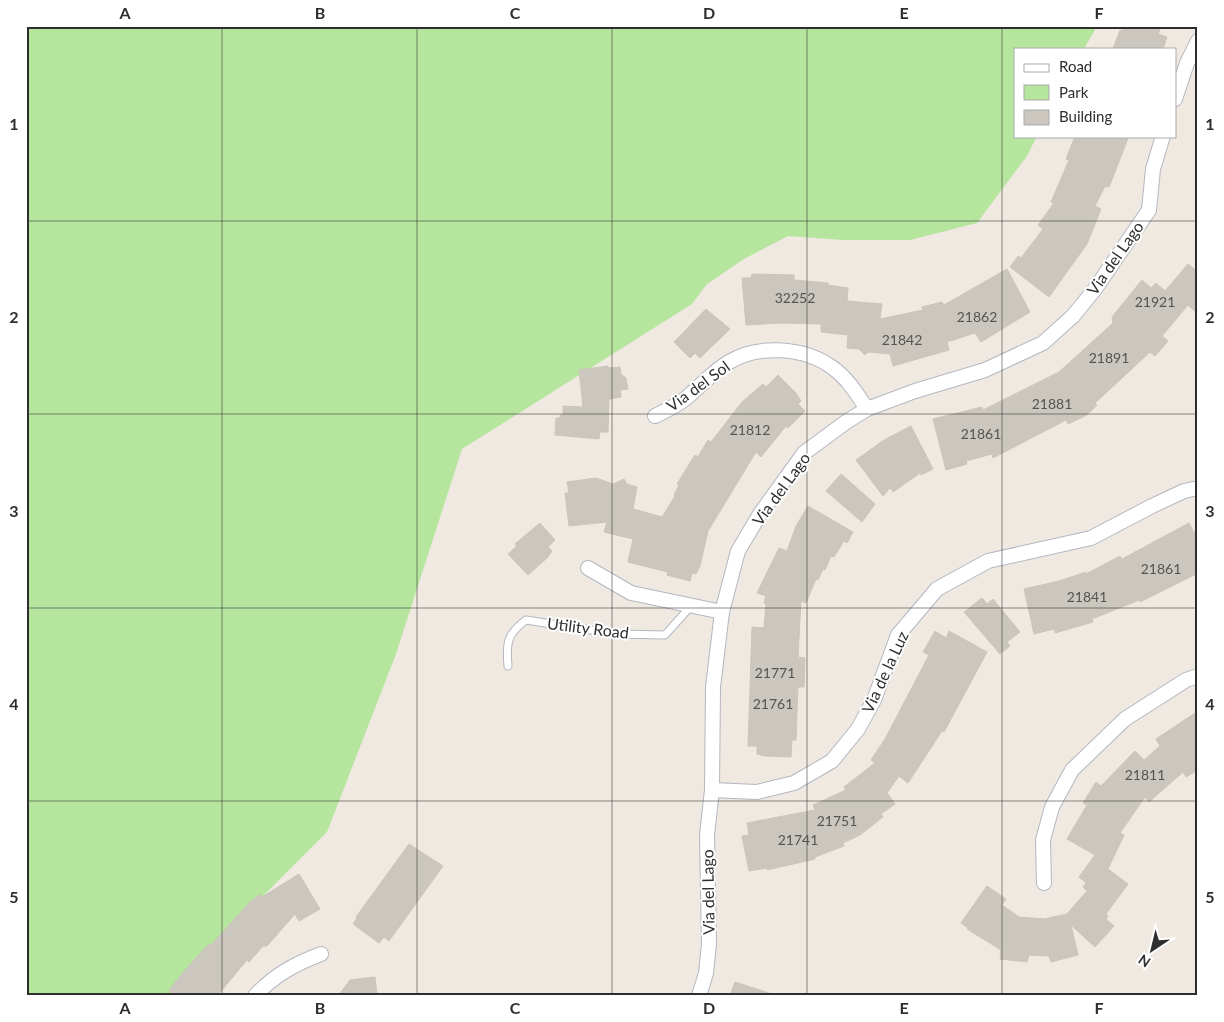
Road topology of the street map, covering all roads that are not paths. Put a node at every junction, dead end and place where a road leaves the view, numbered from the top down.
1 (1198, 41) edge
2 (1192, 65) edge
3 (1176, 97) edge
4 (1162, 138) edge
5 (867, 409) junction
6 (655, 416) dead end
7 (1198, 488) edge
8 (588, 568) dead end
9 (691, 606) junction
10 (722, 612) junction
11 (508, 666) dead end
12 (1198, 676) edge
13 (712, 790) junction
14 (1044, 883) dead end
15 (321, 954) dead end
16 (256, 996) edge
17 (699, 996) edge

1 - 2 street
2 - 3 street
4 - 5 street, Via del Lago
5 - 6 street, Via del Sol
5 - 10 street, Via del Lago
7 - 13 street, Via de la Luz
8 - 9 street
9 - 10 street
9 - 11 lane, Utility Road
10 - 13 street, Via del Lago
12 - 14 street
13 - 17 street, Via del Lago
15 - 16 street

